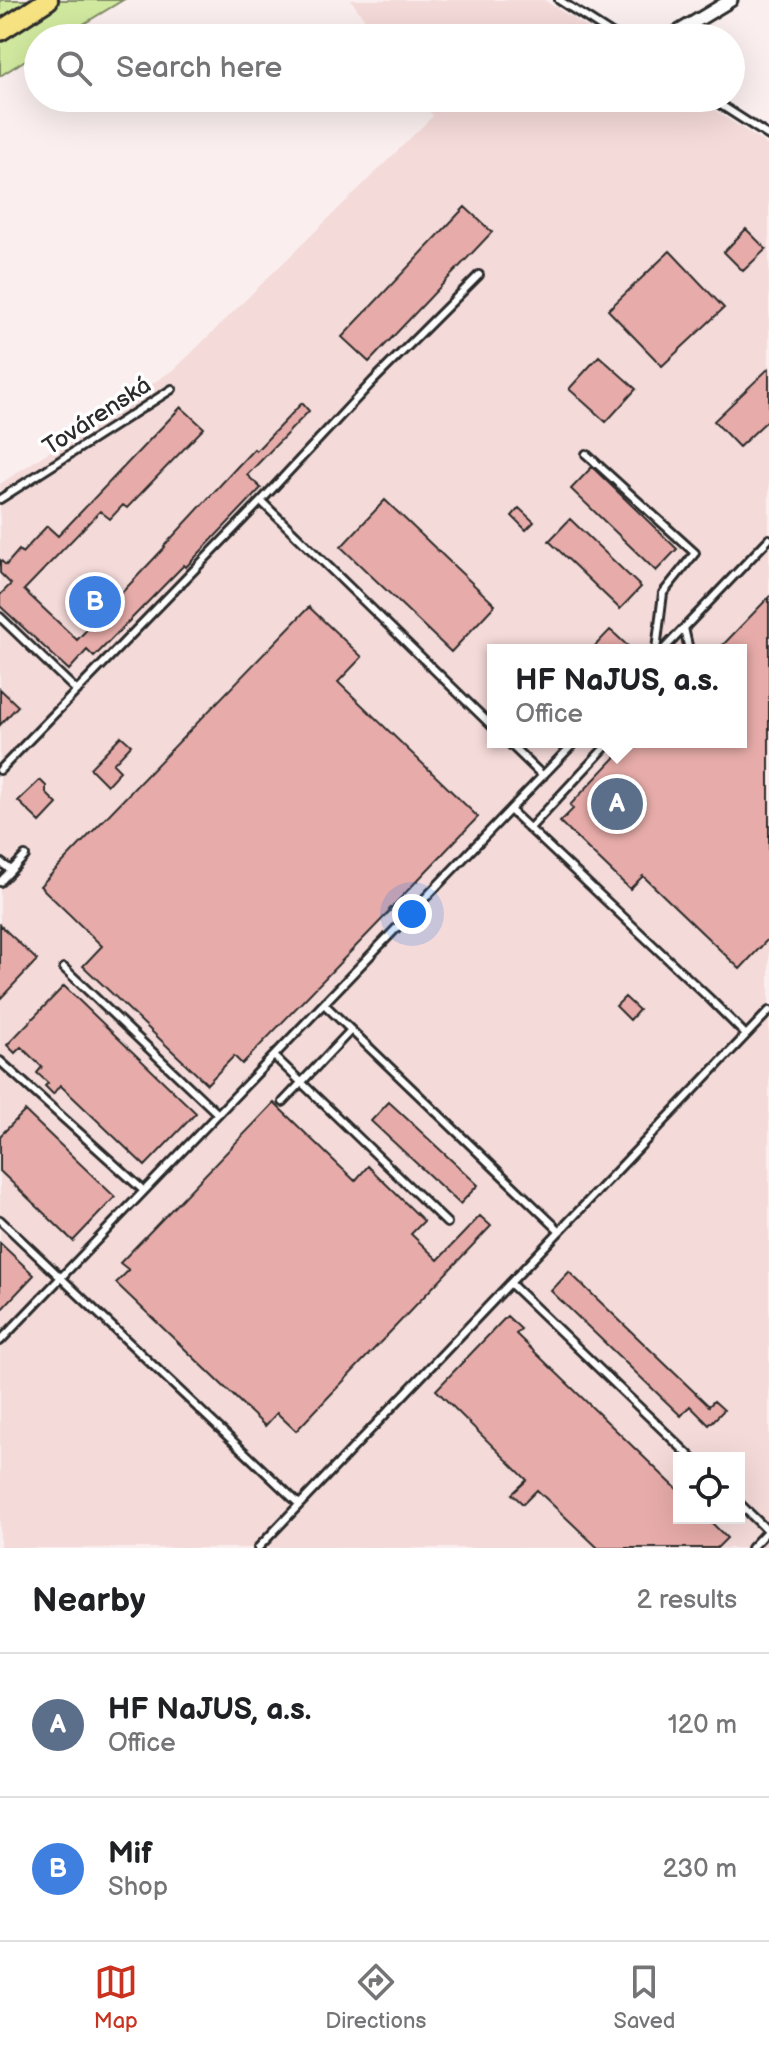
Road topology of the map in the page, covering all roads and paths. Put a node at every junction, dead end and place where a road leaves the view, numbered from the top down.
1 (48, 0) edge
2 (559, 0) edge
3 (731, 0) edge
4 (596, 24) edge
5 (691, 24) edge
6 (0, 31) edge
7 (732, 112) edge
8 (769, 136) edge
9 (479, 275) dead end
10 (172, 389) dead end
11 (586, 454) dead end
12 (0, 499) edge
13 (261, 501) junction
14 (769, 539) edge
15 (0, 617) edge
16 (684, 628) junction
17 (657, 644) edge
18 (669, 644) edge
19 (688, 644) edge
20 (77, 691) junction
21 (487, 721) edge
22 (514, 748) edge
23 (569, 748) edge
24 (604, 748) edge
25 (0, 770) edge
26 (543, 776) junction
27 (510, 810) junction
28 (529, 829) junction
29 (25, 856) dead end
30 (0, 862) edge
31 (11, 870) junction
32 (0, 882) edge
33 (64, 968) dead end
34 (324, 1004) junction
35 (769, 1011) edge
36 (351, 1030) junction
37 (746, 1035) junction
38 (274, 1056) junction
39 (0, 1061) edge
40 (302, 1082) junction
41 (283, 1102) dead end
42 (218, 1114) junction
43 (144, 1191) junction
44 (0, 1220) edge
45 (447, 1223) dead end
46 (560, 1231) junction
47 (61, 1278) junction
48 (510, 1283) junction
49 (0, 1341) edge
50 (686, 1452) edge
51 (299, 1504) junction
52 (745, 1509) edge
53 (769, 1531) edge
54 (258, 1548) edge
55 (751, 1548) edge

1 - 6 main road
2 - 4 lane
3 - 5 street
7 - 8 lane
9 - 13 lane
10 - 12 lane, Továrenská
11 - 17 lane
13 - 20 lane
13 - 21 lane
14 - 16 lane
15 - 20 lane
16 - 18 lane
16 - 19 lane
20 - 25 lane
22 - 26 lane
23 - 26 lane
24 - 28 lane
26 - 27 lane
27 - 28 lane
27 - 34 lane
28 - 37 lane
29 - 31 lane
30 - 31 lane
31 - 32 lane
33 - 42 lane
34 - 36 lane
34 - 38 lane
35 - 37 lane
36 - 40 lane
36 - 46 lane
37 - 46 lane
38 - 40 lane
38 - 42 lane
39 - 43 lane
40 - 41 lane
40 - 45 lane
42 - 43 lane
43 - 47 lane
44 - 47 lane
46 - 48 lane
47 - 49 lane
47 - 51 lane
48 - 50 lane
48 - 51 lane
51 - 54 lane
52 - 53 lane
53 - 55 lane

